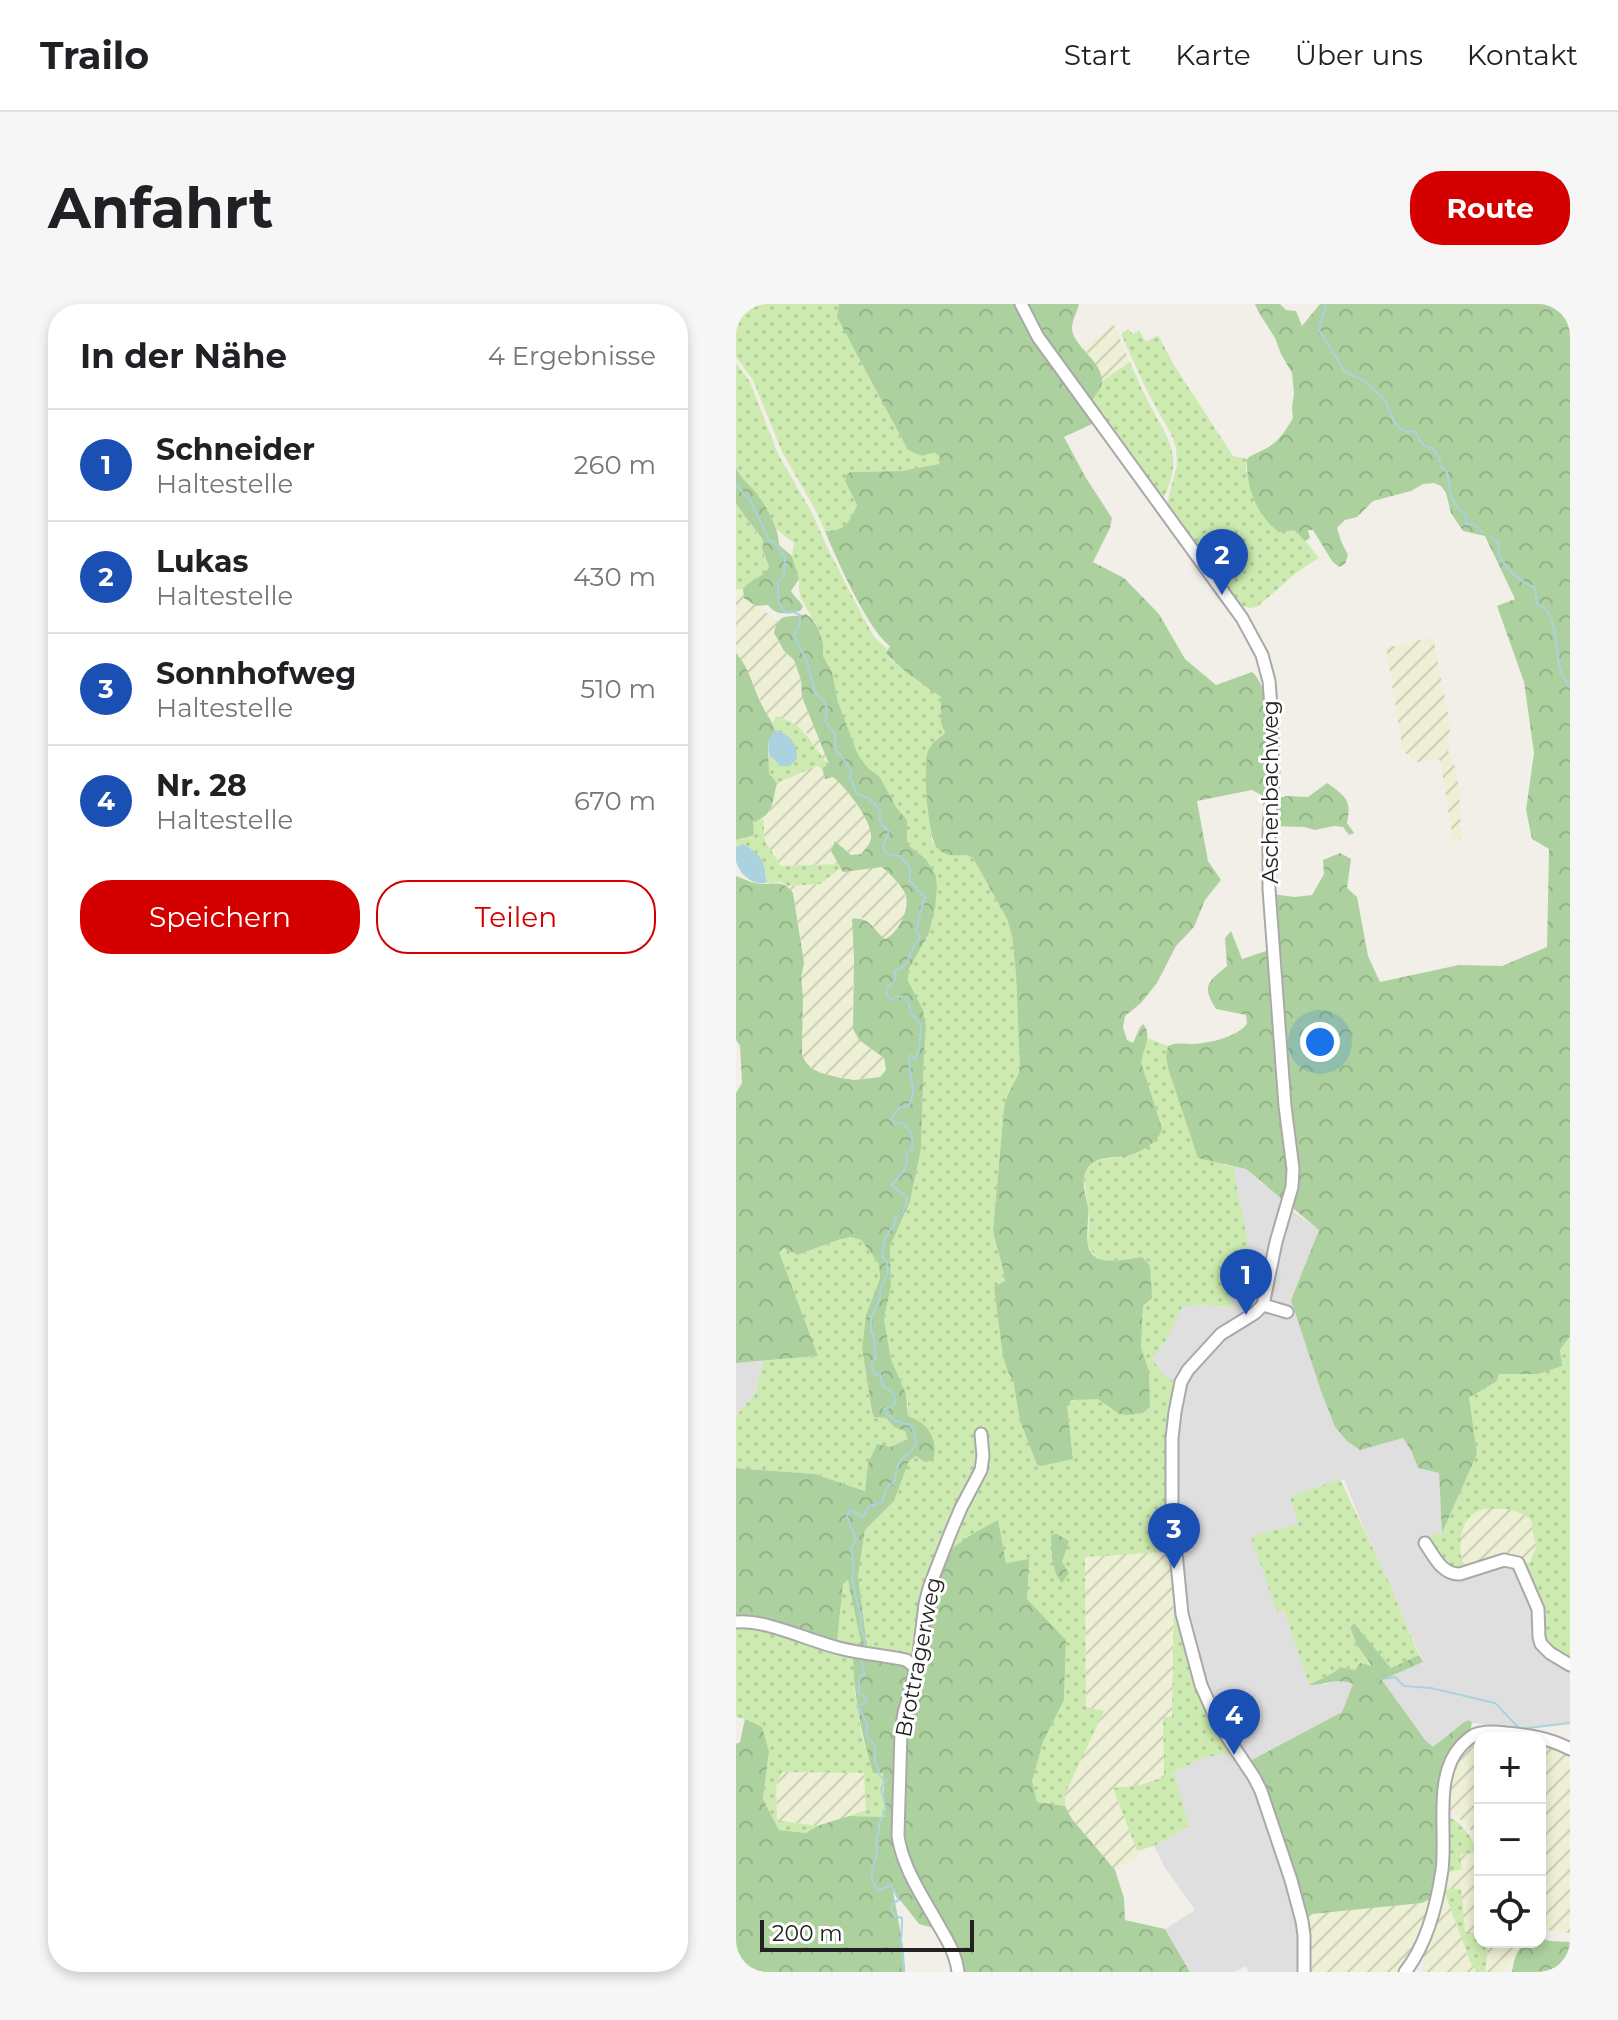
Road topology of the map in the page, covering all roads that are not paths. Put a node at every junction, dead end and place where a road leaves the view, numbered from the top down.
1 (1021, 304) edge
2 (1263, 1305) junction
3 (1287, 1312) dead end
4 (981, 1434) dead end
5 (1425, 1543) dead end
6 (736, 1622) edge
7 (1570, 1665) edge
8 (915, 1674) junction
9 (1570, 1749) edge
10 (958, 1972) edge
11 (1304, 1972) edge
12 (1405, 1972) edge

1 - 2 street, Aschenbachweg
2 - 3 street
2 - 11 street
4 - 8 street, Brottragerweg
5 - 7 street
6 - 8 street
8 - 10 street, Brottragerweg
9 - 12 street

